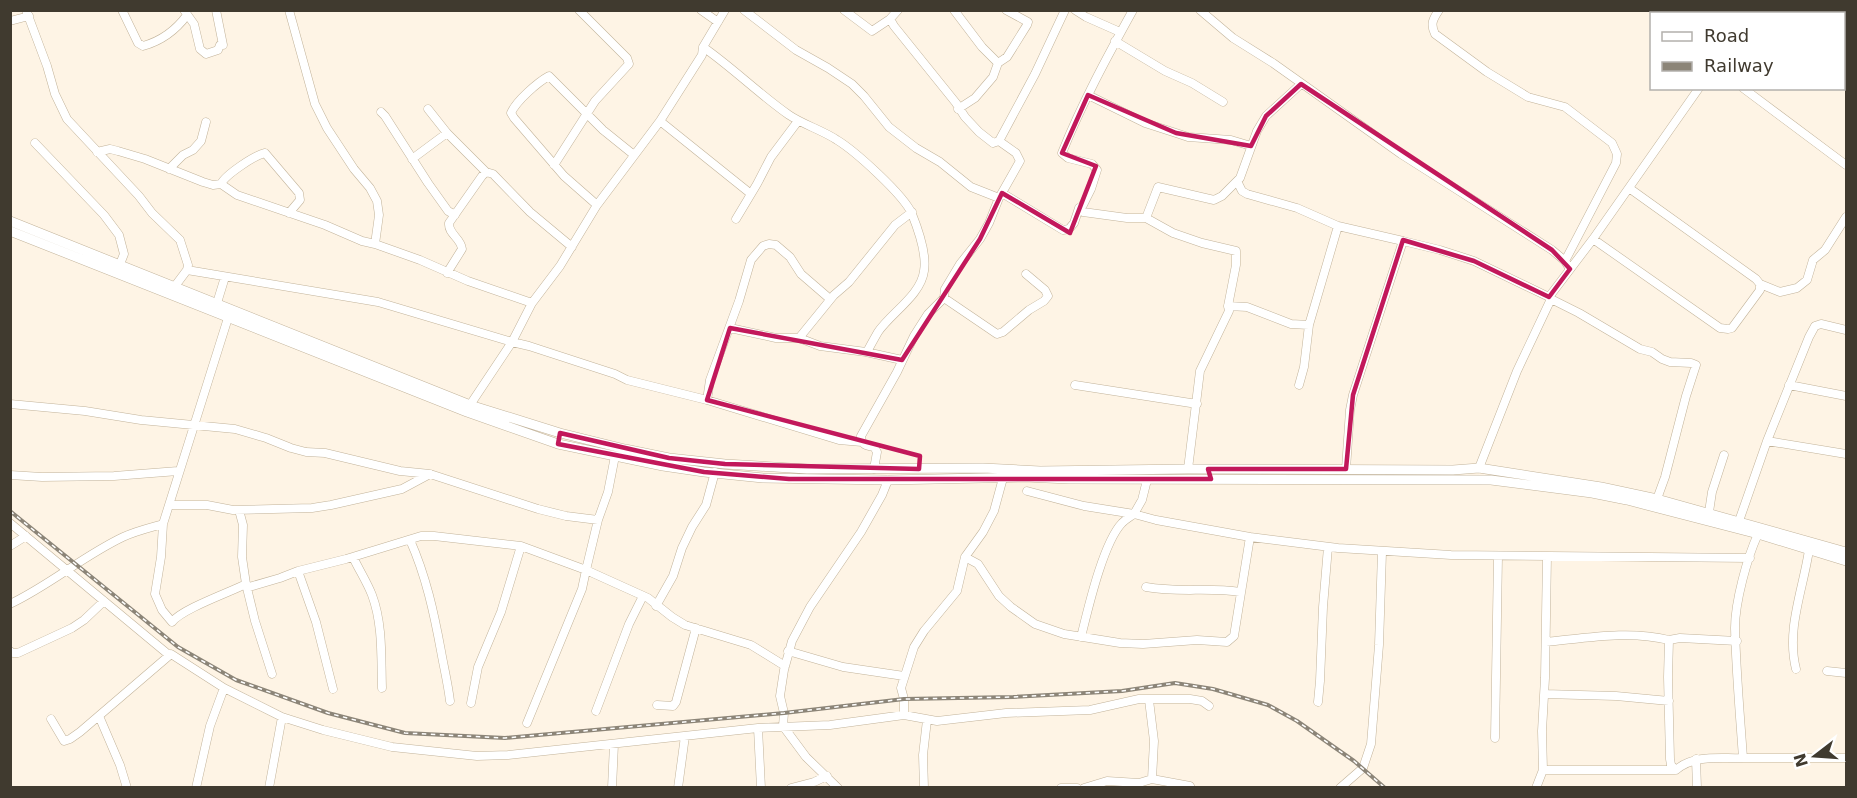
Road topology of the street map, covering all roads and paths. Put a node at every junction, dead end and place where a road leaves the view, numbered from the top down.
1 (122, 10) edge
2 (216, 10) edge
3 (289, 10) edge
4 (579, 10) edge
5 (701, 10) edge
6 (725, 10) edge
7 (744, 10) edge
8 (844, 10) edge
9 (898, 10) edge
10 (954, 10) edge
11 (1006, 10) edge
12 (1065, 10) edge
13 (1075, 10) edge
14 (1134, 10) edge
15 (1200, 10) edge
16 (1439, 10) edge
17 (28, 13) edge
18 (185, 13) edge
19 (890, 19) junction
20 (10, 21) edge
21 (718, 22) junction
22 (1120, 32) junction
23 (1115, 41) junction
24 (703, 47) junction
25 (998, 63) junction
26 (1301, 84) junction
27 (1698, 90) edge
28 (1746, 90) edge
29 (1088, 95) junction
30 (1223, 102) dead end
31 (428, 108) dead end
32 (958, 109) junction
33 (381, 112) dead end
34 (586, 115) junction
35 (798, 121) junction
36 (206, 122) dead end
37 (660, 122) junction
38 (447, 134) junction
39 (999, 141) junction
40 (35, 143) dead end
41 (1251, 146) junction
42 (97, 152) junction
43 (634, 155) junction
44 (412, 159) junction
45 (554, 165) junction
46 (1846, 165) edge
47 (169, 169) junction
48 (486, 172) junction
49 (1237, 181) junction
50 (221, 184) junction
51 (1629, 188) junction
52 (751, 194) junction
53 (1001, 196) junction
54 (597, 205) junction
55 (1079, 208) junction
56 (289, 213) junction
57 (912, 213) junction
58 (455, 215) junction
59 (1846, 217) edge
60 (1146, 218) junction
61 (736, 219) dead end
62 (10, 220) edge
63 (1338, 226) junction
64 (11, 233) edge
65 (1593, 239) junction
66 (1403, 241) junction
67 (375, 244) junction
68 (572, 247) junction
69 (93, 257) junction
70 (1565, 261) junction
71 (120, 264) junction
72 (1570, 269) junction
73 (187, 270) junction
74 (447, 273) junction
75 (1026, 274) dead end
76 (225, 277) junction
77 (1760, 284) junction
78 (175, 286) junction
79 (944, 298) junction
80 (1550, 298) junction
81 (830, 299) junction
82 (216, 303) junction
83 (532, 303) junction
84 (1228, 306) junction
85 (228, 318) junction
86 (1309, 325) junction
87 (730, 328) junction
88 (1846, 330) edge
89 (799, 338) junction
90 (512, 342) junction
91 (867, 352) junction
92 (902, 360) junction
93 (1074, 385) dead end
94 (1299, 385) dead end
95 (1789, 385) junction
96 (1846, 396) edge
97 (707, 400) junction
98 (10, 404) edge
99 (1197, 404) junction
100 (470, 405) junction
101 (194, 426) junction
102 (560, 433) junction
103 (1767, 441) junction
104 (862, 442) junction
105 (558, 444) junction
106 (1846, 454) edge
107 (1724, 455) dead end
108 (615, 456) junction
109 (1479, 468) junction
110 (874, 469) junction
111 (1188, 469) junction
112 (1346, 469) junction
113 (178, 471) junction
114 (715, 472) junction
115 (429, 474) junction
116 (1211, 474) junction
117 (10, 475) edge
118 (1003, 478) junction
119 (888, 480) junction
120 (1147, 480) junction
121 (1027, 491) dead end
122 (1657, 498) junction
123 (170, 505) junction
124 (239, 510) junction
125 (1709, 512) junction
126 (1134, 514) junction
127 (598, 520) junction
128 (1738, 521) junction
129 (10, 523) edge
130 (163, 524) junction
131 (1758, 534) junction
132 (27, 536) junction
133 (1250, 537) junction
134 (411, 540) junction
135 (10, 546) edge
136 (521, 546) junction
137 (1328, 547) junction
138 (1809, 550) junction
139 (1382, 552) junction
140 (1846, 552) edge
141 (1498, 555) junction
142 (1547, 556) junction
143 (353, 557) junction
144 (965, 557) junction
145 (1750, 558) junction
146 (1846, 561) edge
147 (66, 570) junction
148 (586, 570) junction
149 (298, 571) junction
150 (246, 584) junction
151 (1146, 586) dead end
152 (1240, 592) junction
153 (643, 596) junction
154 (104, 601) junction
155 (10, 604) edge
156 (656, 606) junction
157 (696, 628) junction
158 (1081, 637) junction
159 (1669, 640) junction
160 (1737, 641) junction
161 (1546, 642) junction
162 (10, 651) edge
163 (788, 651) junction
164 (169, 655) junction
165 (785, 666) junction
166 (1796, 669) dead end
167 (1827, 671) dead end
168 (1846, 673) edge
169 (272, 674) dead end
170 (904, 676) junction
171 (224, 688) junction
172 (382, 688) dead end
173 (333, 689) dead end
174 (1544, 694) junction
175 (1149, 700) junction
176 (450, 701) dead end
177 (1669, 701) junction
178 (1318, 702) dead end
179 (471, 703) dead end
180 (657, 705) dead end
181 (1209, 706) dead end
182 (596, 711) dead end
183 (904, 715) junction
184 (99, 716) junction
185 (282, 717) junction
186 (51, 719) dead end
187 (927, 720) junction
188 (527, 723) dead end
189 (783, 726) junction
190 (759, 728) junction
191 (685, 736) junction
192 (1495, 738) dead end
193 (614, 744) junction
194 (1743, 758) junction
195 (1846, 758) edge
196 (1696, 759) junction
197 (1543, 770) junction
198 (1676, 770) junction
199 (827, 776) junction
200 (1152, 779) junction
201 (127, 788) edge
202 (196, 788) edge
203 (269, 788) edge
204 (612, 788) edge
205 (678, 788) edge
206 (761, 788) edge
207 (791, 788) edge
208 (838, 788) edge
209 (924, 788) edge
210 (1061, 788) edge
211 (1077, 788) edge
212 (1084, 788) edge
213 (1191, 788) edge
214 (1340, 788) edge
215 (1536, 788) edge
216 (1697, 788) edge

1 - 18 street
2 - 18 street
3 - 67 street
4 - 34 street
5 - 21 street
6 - 21 street
7 - 53 street
8 - 19 street
9 - 19 street
10 - 25 street
11 - 25 street
12 - 39 street
13 - 22 street
14 - 22 street
15 - 26 street
16 - 70 street
17 - 20 street
17 - 42 street
19 - 32 street
21 - 24 street
22 - 23 street
23 - 29 street
23 - 30 street
24 - 35 street
24 - 37 street
25 - 32 street
26 - 41 street
26 - 70 street
27 - 51 street
28 - 46 street
29 - 41 street
29 - 55 street
31 - 38 street
32 - 39 street
33 - 44 street
34 - 43 street
34 - 45 street
34 - 45 street
35 - 52 street
35 - 57 street
36 - 47 street
37 - 43 street
37 - 52 street
38 - 44 street
38 - 48 street
39 - 53 street
40 - 71 street
41 - 49 street
42 - 47 street
42 - 73 street
43 - 54 street
44 - 58 street
45 - 54 street
47 - 50 street
48 - 58 street
48 - 68 street
49 - 60 street
49 - 63 street
50 - 56 street
50 - 56 street
51 - 65 street
51 - 77 street
52 - 61 street
53 - 55 street
53 - 79 street
54 - 68 street
55 - 60 street
56 - 67 street
57 - 81 street
57 - 91 street
58 - 74 street
59 - 77 street
60 - 84 street
62 - 69 main road
63 - 66 street
63 - 86 street
64 - 69 main road
65 - 72 street
65 - 77 street
66 - 80 street
66 - 112 street
67 - 74 street
68 - 83 street
69 - 71 main road
69 - 85 main road
70 - 72 street
71 - 78 main road
72 - 80 street
73 - 76 street
73 - 78 street
74 - 83 street
75 - 79 street
76 - 82 street
76 - 90 street
78 - 82 main road
79 - 92 street
80 - 109 street
80 - 122 street
81 - 87 street
81 - 89 street
82 - 100 main road
83 - 90 street
84 - 86 street
84 - 99 street
85 - 101 street
85 - 105 main road
86 - 94 street
87 - 89 street
87 - 97 street
88 - 95 street
89 - 91 street
90 - 97 street
90 - 100 street
91 - 92 street
92 - 104 street
93 - 99 street
95 - 96 street
95 - 103 street
97 - 104 street
98 - 101 street
99 - 111 street
100 - 102 main road
101 - 113 street
101 - 115 street
102 - 105 main road
102 - 110 main road
103 - 106 street
103 - 128 street
104 - 110 street
105 - 108 main road
107 - 125 street
108 - 114 main road
108 - 127 street
109 - 112 main road
109 - 122 main road
110 - 111 main road
111 - 116 main road
112 - 116 main road
113 - 117 street
113 - 123 street
114 - 119 main road
114 - 156 street
115 - 124 street
115 - 127 street
116 - 120 main road
116 - 131 main road
118 - 119 main road
118 - 120 main road
118 - 144 street
119 - 163 street
120 - 126 street
121 - 126 street
122 - 125 main road
123 - 124 street
123 - 130 street
124 - 150 street
125 - 128 main road
126 - 133 street
126 - 158 street
127 - 148 street
128 - 140 main road
129 - 132 street
130 - 147 street
130 - 150 street
131 - 138 main road
131 - 145 street
132 - 135 street
132 - 147 street
133 - 137 street
133 - 152 street
134 - 136 street
134 - 143 street
134 - 176 street
136 - 148 street
136 - 179 street
137 - 139 street
137 - 178 street
138 - 146 main road
138 - 166 street
139 - 141 street
139 - 214 street
141 - 142 street
141 - 192 street
142 - 145 street
142 - 161 street
143 - 149 street
143 - 172 street
144 - 158 street
144 - 170 street
145 - 160 street
147 - 154 street
147 - 155 street
148 - 153 street
148 - 188 street
149 - 150 street
149 - 173 street
150 - 169 street
151 - 152 street
152 - 158 street
153 - 156 street
153 - 182 street
154 - 162 street
154 - 164 street
156 - 157 street
157 - 165 street
157 - 180 street
159 - 160 street
159 - 161 street
159 - 177 street
160 - 194 street
161 - 174 street
163 - 165 street
163 - 170 street
164 - 171 street
164 - 184 street
165 - 189 street
167 - 168 street
170 - 183 street
171 - 185 street
171 - 202 street
174 - 177 street
174 - 197 street
175 - 181 street
175 - 187 street
175 - 200 street
177 - 198 street
183 - 187 street
183 - 189 street
184 - 186 street
184 - 201 street
185 - 193 street
185 - 203 street
187 - 209 street
189 - 190 street
189 - 199 street
190 - 191 street
190 - 206 street
191 - 193 street
191 - 205 street
193 - 204 street
194 - 195 street
194 - 196 street
196 - 198 street
196 - 216 street
197 - 198 street
197 - 215 street
199 - 207 street
199 - 208 street
200 - 212 street
200 - 213 street
210 - 211 street

